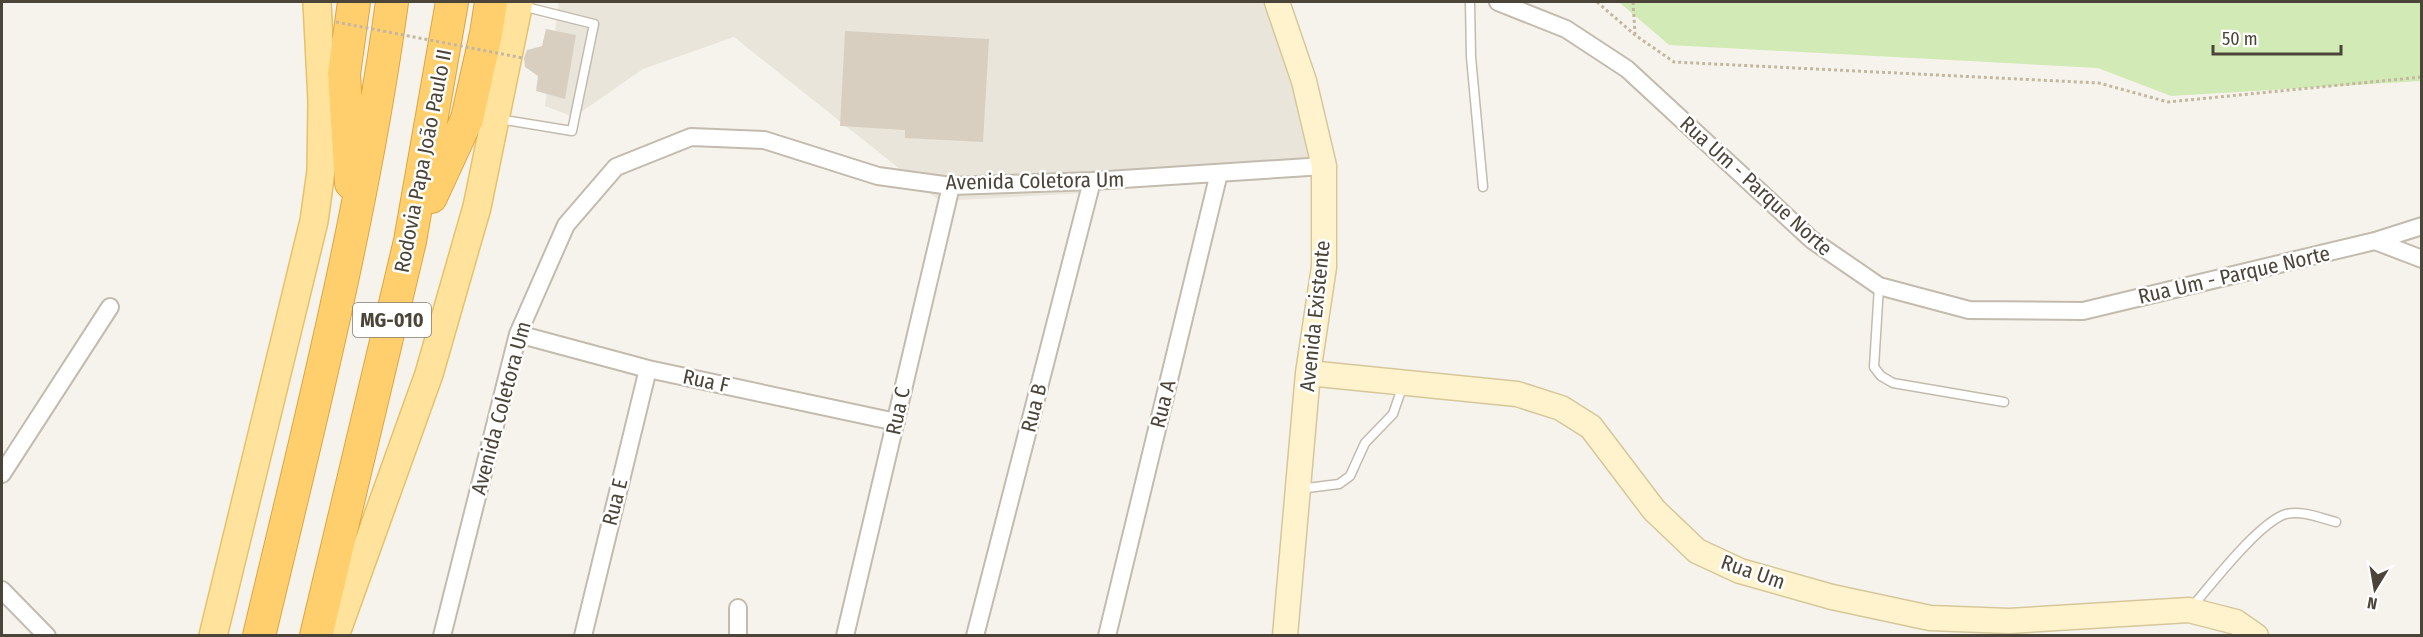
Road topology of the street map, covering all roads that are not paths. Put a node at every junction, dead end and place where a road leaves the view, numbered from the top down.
1 (317, 2) edge
2 (392, 2) edge
3 (452, 2) edge
4 (1277, 2) edge
5 (1470, 2) edge
6 (1498, 2) edge
7 (510, 3) edge
8 (345, 12) edge
9 (496, 119) junction
10 (1324, 166) junction
11 (1219, 173) junction
12 (1092, 181) junction
13 (951, 186) junction
14 (1483, 187) dead end
15 (353, 225) junction
16 (2421, 226) edge
17 (410, 241) junction
18 (2374, 242) junction
19 (2421, 259) edge
20 (1879, 286) junction
21 (110, 307) dead end
22 (518, 334) junction
23 (648, 369) junction
24 (1308, 373) junction
25 (1404, 382) junction
26 (2004, 402) dead end
27 (896, 422) junction
28 (2, 474) edge
29 (1298, 489) junction
30 (2336, 522) dead end
31 (2, 590) edge
32 (738, 608) dead end
33 (2189, 610) junction
34 (47, 636) edge
35 (213, 636) edge
36 (259, 636) edge
37 (316, 636) edge
38 (334, 636) edge
39 (442, 636) edge
40 (583, 636) edge
41 (738, 636) edge
42 (845, 636) edge
43 (975, 636) edge
44 (1107, 636) edge
45 (1285, 636) edge
46 (2256, 636) edge

1 - 35 main road
2 - 15 highway, MG-010
3 - 17 highway, Rodovia Papa João Paulo II / MG-010
4 - 10 street, Avenida Existente
5 - 14 lane
6 - 20 street, Rua Um - Parque Norte
7 - 9 main road
7 - 9 lane
7 - 17 highway
8 - 15 highway
9 - 38 main road
10 - 11 street, Avenida Coletora Um
10 - 24 street, Avenida Existente
11 - 12 street, Avenida Coletora Um
11 - 44 street, Rua A
12 - 13 street, Avenida Coletora Um
12 - 43 street, Rua B
13 - 22 street, Avenida Coletora Um
13 - 27 street, Rua C
15 - 36 highway, MG-010
16 - 18 street, Rua Um - Parque Norte
17 - 37 highway, Rodovia Papa João Paulo II / MG-010
18 - 19 street
18 - 20 street, Rua Um - Parque Norte
20 - 26 lane
21 - 28 street
22 - 23 street, Rua F
22 - 39 street, Avenida Coletora Um
23 - 27 street, Rua F
23 - 40 street, Rua E
24 - 25 street, Rua Um
24 - 29 street, Avenida Existente
25 - 29 lane
25 - 33 street, Rua Um
27 - 42 street, Rua C
29 - 45 street, Avenida Existente
30 - 33 lane
31 - 34 street
32 - 41 street
33 - 46 street, Rua Um

